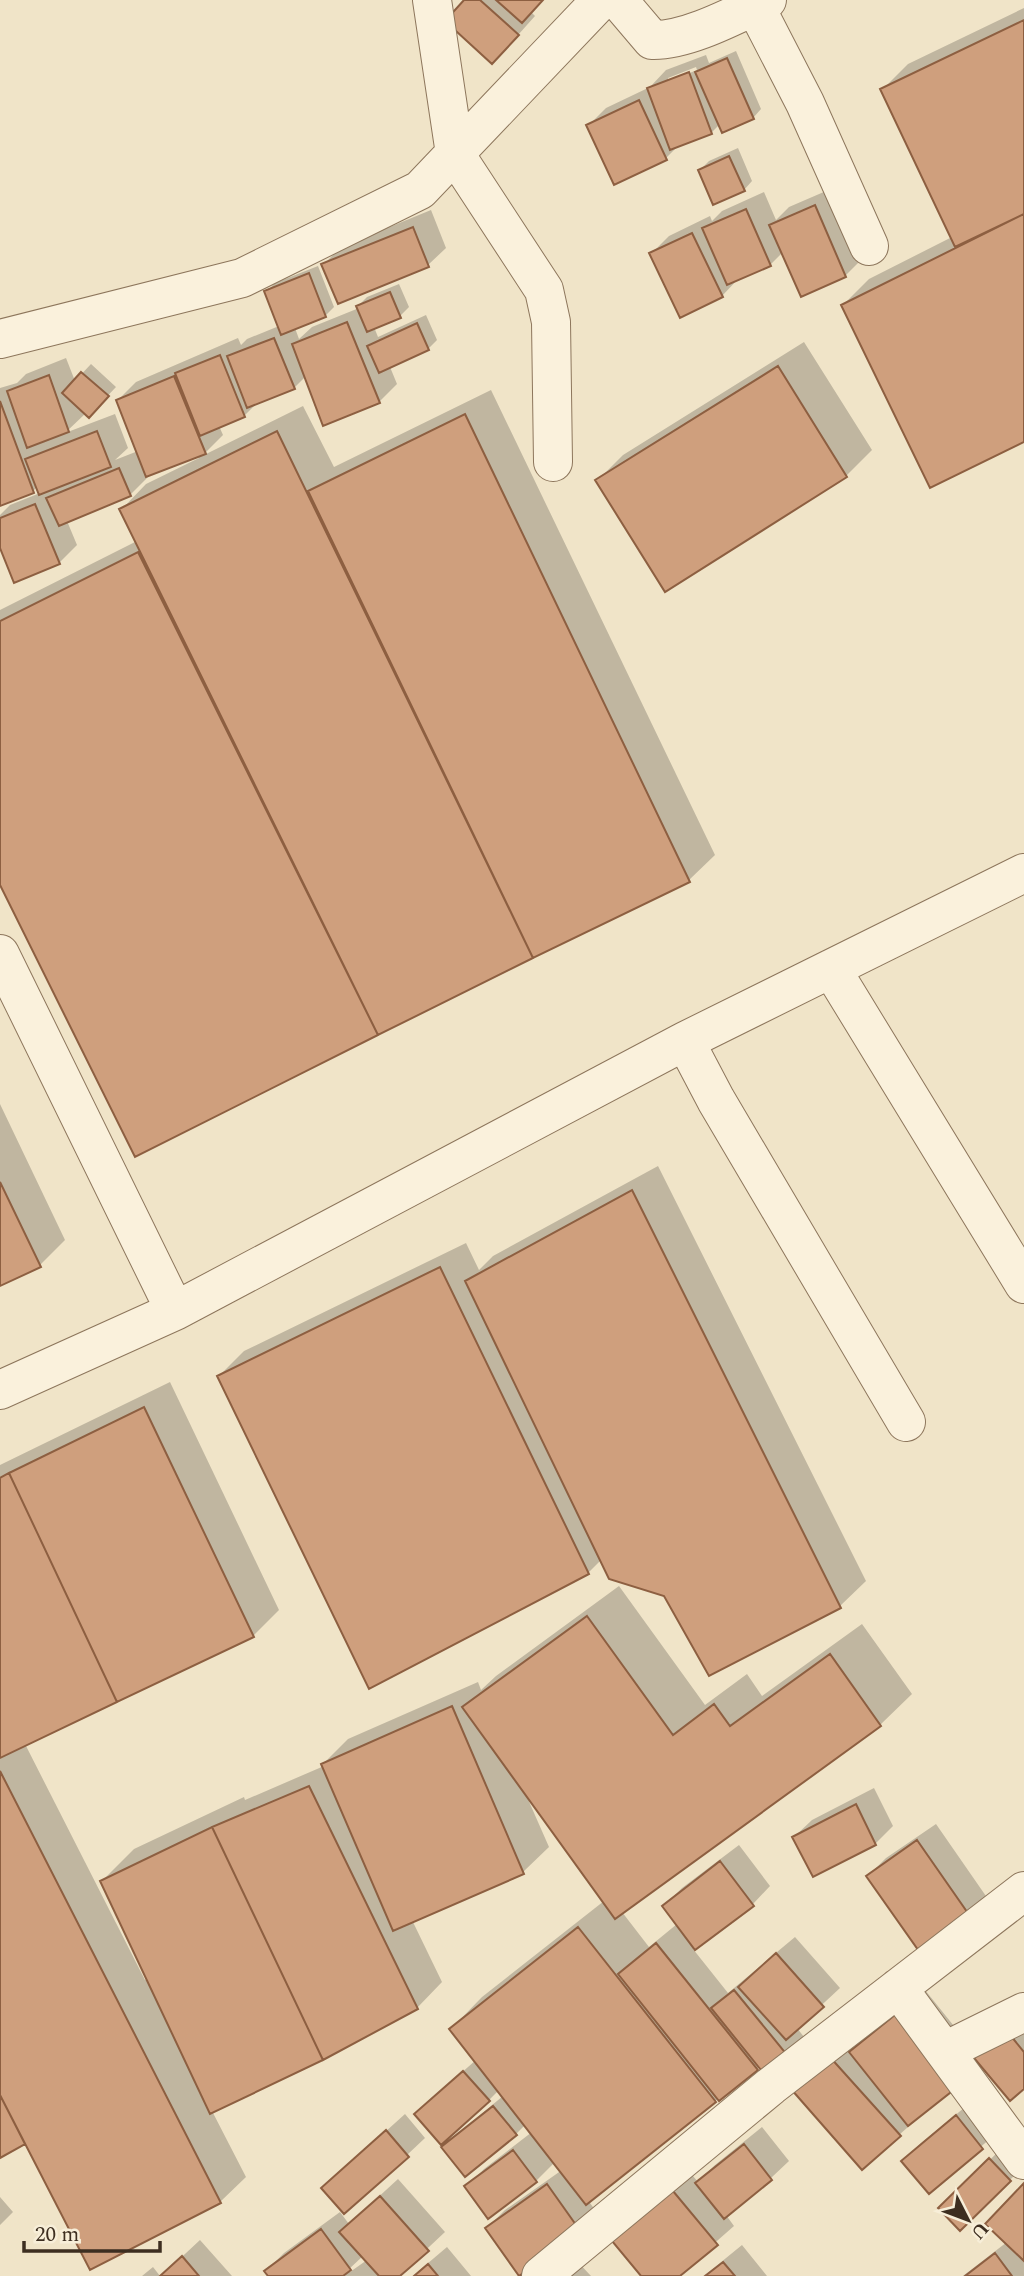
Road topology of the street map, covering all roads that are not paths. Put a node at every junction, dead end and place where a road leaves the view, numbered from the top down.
1 (432, 0) edge
2 (601, 0) edge
3 (618, 0) edge
4 (761, 3) edge
5 (455, 154) junction
6 (869, 246) dead end
7 (0, 339) edge
8 (553, 462) dead end
9 (1024, 873) edge
10 (0, 954) edge
11 (831, 970) junction
12 (685, 1041) junction
13 (1024, 1284) edge
14 (175, 1311) junction
15 (0, 1391) edge
16 (906, 1422) dead end
17 (1024, 1891) edge
18 (898, 1988) junction
19 (1024, 2012) edge
20 (945, 2051) junction
21 (1024, 2160) edge
22 (541, 2276) edge

1 - 5 street
2 - 5 street
3 - 4 street
4 - 6 street
5 - 7 street
5 - 8 street
9 - 11 street
10 - 14 street
11 - 12 street
11 - 13 street
12 - 14 street
12 - 16 street
14 - 15 street
17 - 18 street
18 - 20 street
18 - 22 street
19 - 20 street
20 - 21 street

